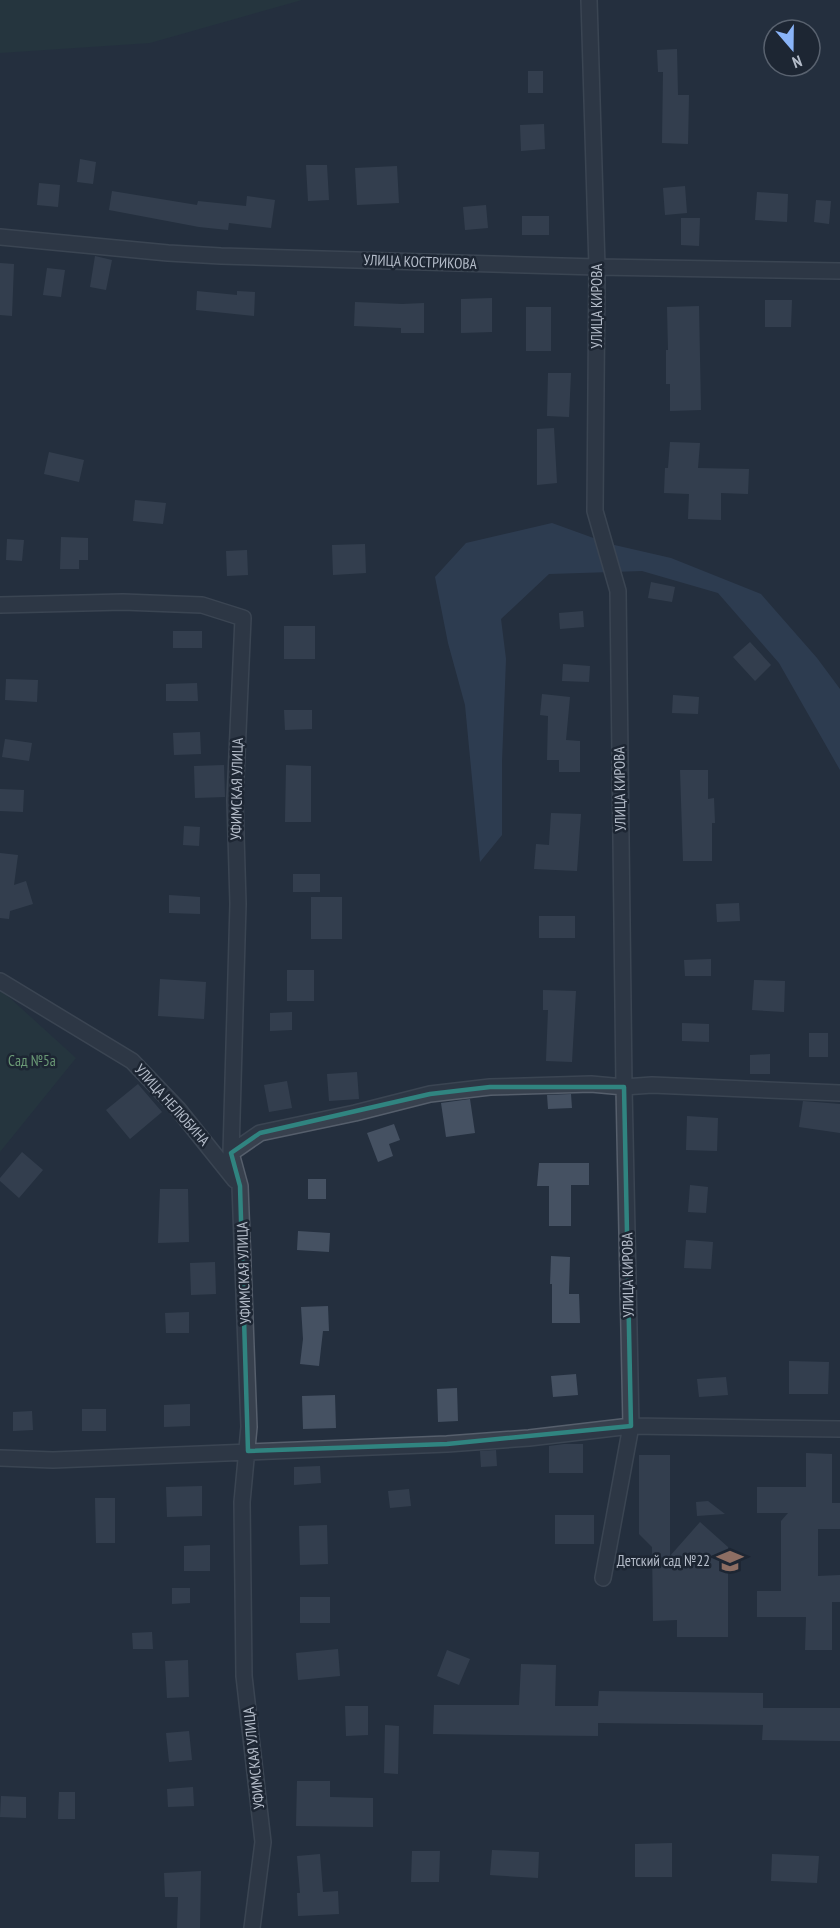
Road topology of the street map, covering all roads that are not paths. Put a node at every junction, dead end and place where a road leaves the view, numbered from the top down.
1 (590, 0) edge
2 (0, 237) edge
3 (597, 267) junction
4 (840, 271) edge
5 (0, 605) edge
6 (0, 981) edge
7 (624, 1087) junction
8 (840, 1093) edge
9 (231, 1153) junction
10 (240, 1186) junction
11 (631, 1426) junction
12 (840, 1429) edge
13 (248, 1451) junction
14 (0, 1458) edge
15 (603, 1578) dead end
16 (252, 1928) edge

1 - 3 street, УЛИЦА КИРОВА
2 - 3 street, УЛИЦА КОСТРИКОВА
3 - 4 street, УЛИЦА КОСТРИКОВА
3 - 7 street, УЛИЦА КИРОВА
5 - 9 street, УФИМСКАЯ УЛИЦА
6 - 10 street, УЛИЦА НЕЛЮБИНА
7 - 8 street
7 - 9 street
7 - 11 street, УЛИЦА КИРОВА
9 - 10 street, УФИМСКАЯ УЛИЦА
10 - 13 street, УФИМСКАЯ УЛИЦА
11 - 12 street
11 - 13 street
11 - 15 street, УЛИЦА КИРОВА
13 - 14 street
13 - 16 street, УФИМСКАЯ УЛИЦА

